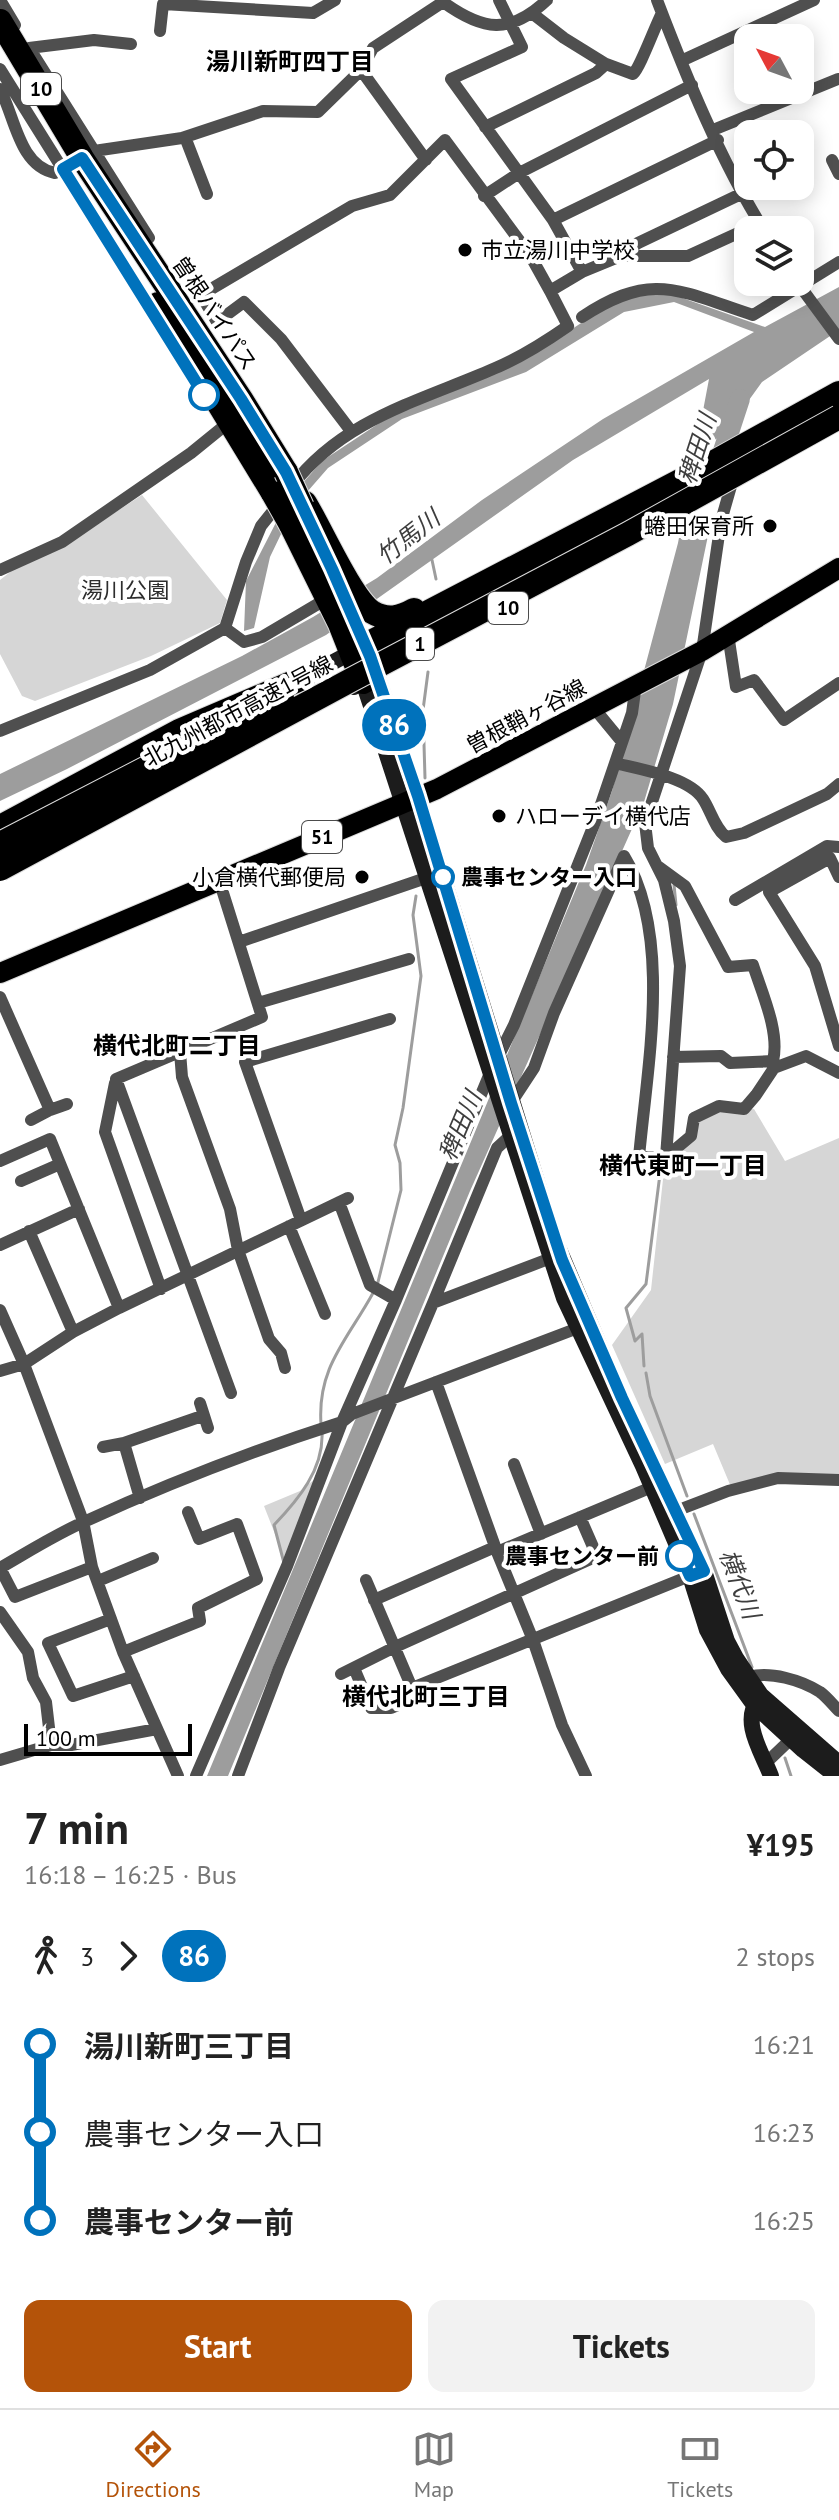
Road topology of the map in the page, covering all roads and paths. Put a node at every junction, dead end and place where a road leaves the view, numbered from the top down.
1 (0, 0) edge
2 (335, 0) edge
3 (499, 0) edge
4 (547, 0) edge
5 (657, 0) edge
6 (814, 0) edge
7 (442, 1) edge
8 (662, 13) junction
9 (533, 14) junction
10 (0, 21) edge
11 (509, 24) junction
12 (160, 31) dead end
13 (131, 44) dead end
14 (0, 47) edge
15 (29, 48) junction
16 (681, 61) junction
17 (606, 64) junction
18 (0, 69) edge
19 (361, 70) junction
20 (838, 79) edge
21 (692, 85) junction
22 (0, 89) edge
23 (485, 127) junction
24 (716, 135) junction
25 (185, 137) junction
26 (78, 160) junction
27 (426, 160) junction
28 (832, 160) dead end
29 (519, 173) junction
30 (734, 174) edge
31 (839, 174) edge
32 (207, 194) dead end
33 (484, 196) junction
34 (734, 197) edge
35 (553, 220) junction
36 (734, 237) edge
37 (621, 256) junction
38 (839, 262) edge
39 (582, 272) junction
40 (814, 279) edge
41 (550, 291) junction
42 (787, 296) edge
43 (807, 296) edge
44 (582, 317) dead end
45 (838, 338) edge
46 (839, 393) edge
47 (839, 400) edge
48 (839, 417) edge
49 (839, 424) edge
50 (223, 427) junction
51 (351, 431) junction
52 (276, 484) junction
53 (729, 487) junction
54 (619, 513) junction
55 (651, 531) junction
56 (839, 568) edge
57 (0, 570) edge
58 (225, 628) junction
59 (353, 631) junction
60 (728, 634) junction
61 (698, 652) junction
62 (402, 662) junction
63 (303, 678) junction
64 (839, 683) edge
65 (636, 684) junction
66 (385, 699) junction
67 (594, 708) junction
68 (283, 725) junction
69 (0, 731) edge
70 (622, 742) junction
71 (615, 763) junction
72 (659, 774) junction
73 (839, 784) edge
74 (411, 799) junction
75 (0, 827) edge
76 (0, 837) edge
77 (0, 844) edge
78 (839, 847) edge
79 (0, 856) edge
80 (656, 865) junction
81 (0, 869) edge
82 (0, 877) edge
83 (839, 877) edge
84 (426, 878) junction
85 (219, 880) junction
86 (735, 900) dead end
87 (239, 942) junction
88 (409, 959) dead end
89 (0, 973) edge
90 (0, 997) edge
91 (258, 1003) junction
92 (390, 1019) dead end
93 (480, 1020) junction
94 (839, 1046) edge
95 (180, 1052) junction
96 (673, 1057) junction
97 (494, 1060) junction
98 (773, 1064) junction
99 (839, 1073) edge
100 (116, 1079) junction
101 (67, 1104) dead end
102 (50, 1110) junction
103 (510, 1118) junction
104 (31, 1120) dead end
105 (666, 1157) junction
106 (0, 1161) edge
107 (60, 1164) junction
108 (21, 1181) dead end
109 (79, 1209) junction
110 (295, 1223) junction
111 (29, 1231) junction
112 (0, 1245) edge
113 (238, 1250) junction
114 (551, 1258) junction
115 (186, 1274) junction
116 (161, 1289) junction
117 (396, 1300) junction
118 (433, 1303) junction
119 (119, 1308) junction
120 (0, 1310) edge
121 (325, 1314) dead end
122 (585, 1327) junction
123 (73, 1332) junction
124 (24, 1364) junction
125 (285, 1368) dead end
126 (0, 1371) edge
127 (436, 1382) junction
128 (231, 1393) dead end
129 (392, 1399) junction
130 (203, 1416) dead end
131 (347, 1418) junction
132 (124, 1443) junction
133 (103, 1447) dead end
134 (514, 1464) dead end
135 (839, 1480) edge
136 (652, 1487) junction
137 (140, 1498) junction
138 (188, 1512) dead end
139 (670, 1513) junction
140 (580, 1517) junction
141 (83, 1521) junction
142 (541, 1534) junction
143 (496, 1550) junction
144 (153, 1558) dead end
145 (92, 1567) junction
146 (0, 1568) edge
147 (697, 1574) junction
148 (366, 1580) dead end
149 (98, 1581) junction
150 (514, 1594) junction
151 (374, 1600) junction
152 (0, 1612) edge
153 (111, 1619) junction
154 (533, 1640) junction
155 (395, 1647) junction
156 (123, 1652) junction
157 (354, 1668) junction
158 (341, 1674) dead end
159 (134, 1676) junction
160 (749, 1677) junction
161 (413, 1699) dead end
162 (757, 1700) junction
163 (839, 1711) edge
164 (157, 1729) junction
165 (791, 1739) junction
166 (51, 1745) junction
167 (0, 1760) edge
168 (839, 1763) edge
169 (768, 1770) edge
170 (178, 1776) edge
171 (196, 1776) edge
172 (238, 1776) edge
173 (586, 1776) edge
174 (836, 1776) edge

1 - 15 street
2 - 12 street
3 - 11 street
4 - 9 street
5 - 8 street
6 - 16 street
7 - 11 street
7 - 19 street
8 - 16 street
8 - 17 street
9 - 11 street
9 - 17 street
10 - 26 highway, 曽根バイパス / 10
11 - 23 street
13 - 15 street
14 - 26 highway, 曽根バイパス / 10
15 - 26 street
16 - 21 street
17 - 23 street
18 - 26 street
19 - 25 street
19 - 27 street
20 - 24 street
21 - 24 street
21 - 29 street
22 - 26 street
23 - 29 street
24 - 30 street
24 - 35 street
25 - 26 street
25 - 32 street
26 - 50 street
26 - 52 highway, 曽根バイパス / 10
26 - 52 highway, 曽根バイパス / 10
27 - 33 street
27 - 51 street
28 - 31 street
29 - 33 street
29 - 35 street
33 - 41 street
34 - 37 street
35 - 39 street
36 - 37 street
37 - 39 street
38 - 40 street
39 - 41 street
41 - 51 street
42 - 44 street
43 - 45 street
46 - 54 highway, 10
47 - 77 highway, 北九州都市高速1号線 / 1, bridge
48 - 81 highway, 北九州都市高速1号線 / 1, bridge
49 - 53 highway, 10
50 - 52 street
50 - 57 street
51 - 58 street
52 - 59 highway, bridge
53 - 55 highway, 10
53 - 61 street
54 - 59 highway, 10
54 - 59 highway
55 - 59 highway, 10
55 - 62 highway, 10
56 - 60 main road, 曽根鞘ヶ谷線 / 51
58 - 59 street
58 - 69 street
59 - 62 highway, 10
59 - 63 street
59 - 66 street
59 - 68 street
59 - 74 street
60 - 61 main road, 曽根鞘ヶ谷線 / 51
60 - 64 street
61 - 65 main road, 曽根鞘ヶ谷線 / 51
61 - 72 street
62 - 66 street
63 - 75 highway
63 - 76 street
65 - 67 main road, 曽根鞘ヶ谷線 / 51
65 - 70 street
66 - 74 street
67 - 70 street
67 - 74 main road, 曽根鞘ヶ谷線 / 51
68 - 79 highway
68 - 82 street
70 - 71 street
71 - 72 street
71 - 97 street
72 - 73 street
72 - 80 street
74 - 84 street
74 - 85 main road, 曽根鞘ヶ谷線 / 51
74 - 93 street
78 - 86 street
80 - 96 street
80 - 98 street
83 - 94 street
84 - 87 street
84 - 93 street
85 - 87 street
85 - 89 main road, 曽根鞘ヶ谷線 / 51
87 - 91 street
88 - 91 street
90 - 102 street
91 - 95 street
92 - 110 street
93 - 97 street
95 - 100 street
95 - 113 street
96 - 98 street
96 - 105 street
97 - 103 street
97 - 117 street
98 - 99 street
98 - 105 street
100 - 115 street
100 - 116 street
101 - 102 street
102 - 104 street
103 - 105 street
103 - 114 street
103 - 118 street
103 - 122 street
106 - 107 street
107 - 108 street
107 - 109 street
109 - 111 street
109 - 119 street
110 - 113 street
110 - 117 street
110 - 121 street
111 - 112 street
111 - 123 street
113 - 115 street
113 - 125 street
114 - 118 street
114 - 122 street
115 - 116 street
115 - 128 street
116 - 119 street
117 - 131 street
118 - 129 street
119 - 123 street
120 - 124 street
122 - 127 street
122 - 136 street
122 - 139 street
123 - 124 street
124 - 126 street
124 - 141 street
127 - 129 street
127 - 143 street
129 - 131 street
129 - 172 street
130 - 132 street
131 - 137 street
131 - 171 street
132 - 133 street
132 - 137 street
134 - 142 street
135 - 139 street
136 - 139 street
136 - 140 street
137 - 141 street
138 - 156 street
139 - 147 street
140 - 142 street
140 - 150 street
141 - 145 street
141 - 146 street
142 - 143 street
143 - 150 street
143 - 151 street
144 - 149 street
145 - 146 street
145 - 149 street
147 - 154 street
147 - 160 street
147 - 162 street
148 - 151 street
149 - 153 street
150 - 154 street
150 - 155 street
151 - 155 street
152 - 166 street
153 - 156 street
153 - 159 street
154 - 155 street
154 - 173 street
155 - 157 street
156 - 159 street
157 - 158 street
157 - 161 street
159 - 164 street
160 - 162 street
160 - 163 street
162 - 165 street
162 - 168 street
162 - 169 street
164 - 166 street
164 - 170 street
165 - 169 street
165 - 174 street
166 - 167 street

